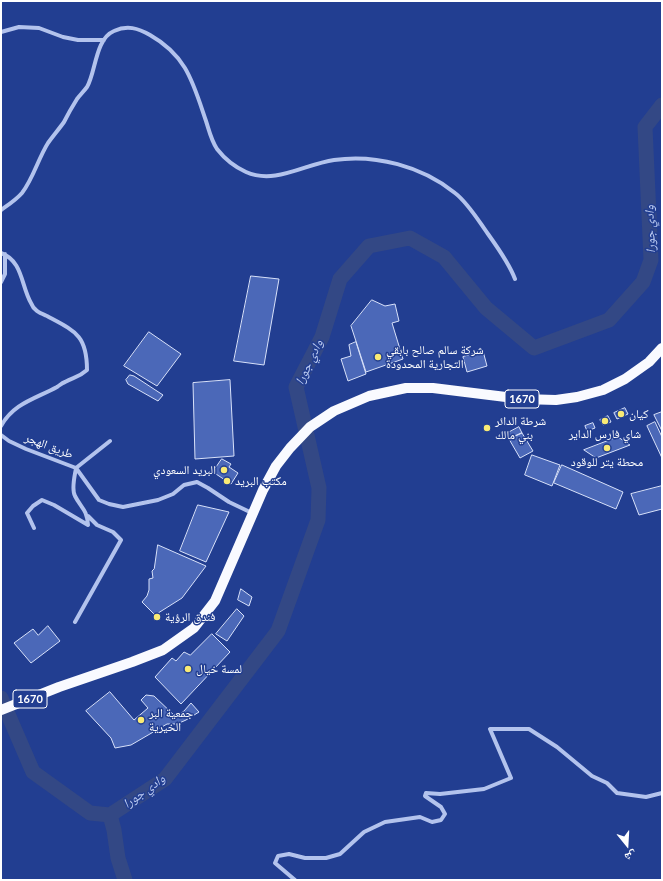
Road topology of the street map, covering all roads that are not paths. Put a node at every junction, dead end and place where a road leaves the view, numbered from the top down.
1 (1, 32) edge
2 (104, 40) junction
3 (1, 210) edge
4 (3, 253) edge
5 (515, 279) dead end
6 (1, 282) edge
7 (662, 348) edge
8 (1, 426) edge
9 (1, 435) edge
10 (110, 440) dead end
11 (76, 468) junction
12 (253, 513) junction
13 (87, 515) junction
14 (34, 528) dead end
15 (75, 622) dead end
16 (1, 710) edge
17 (662, 793) edge
18 (295, 880) edge

1 - 2 street
2 - 3 street
2 - 5 street
4 - 6 street
4 - 8 street
7 - 12 main road, 1670
9 - 11 street, طريق الهجر
10 - 11 street
11 - 12 street, طريق الهجر
11 - 13 street
12 - 16 main road, 1670
13 - 14 street
13 - 15 street
17 - 18 street

